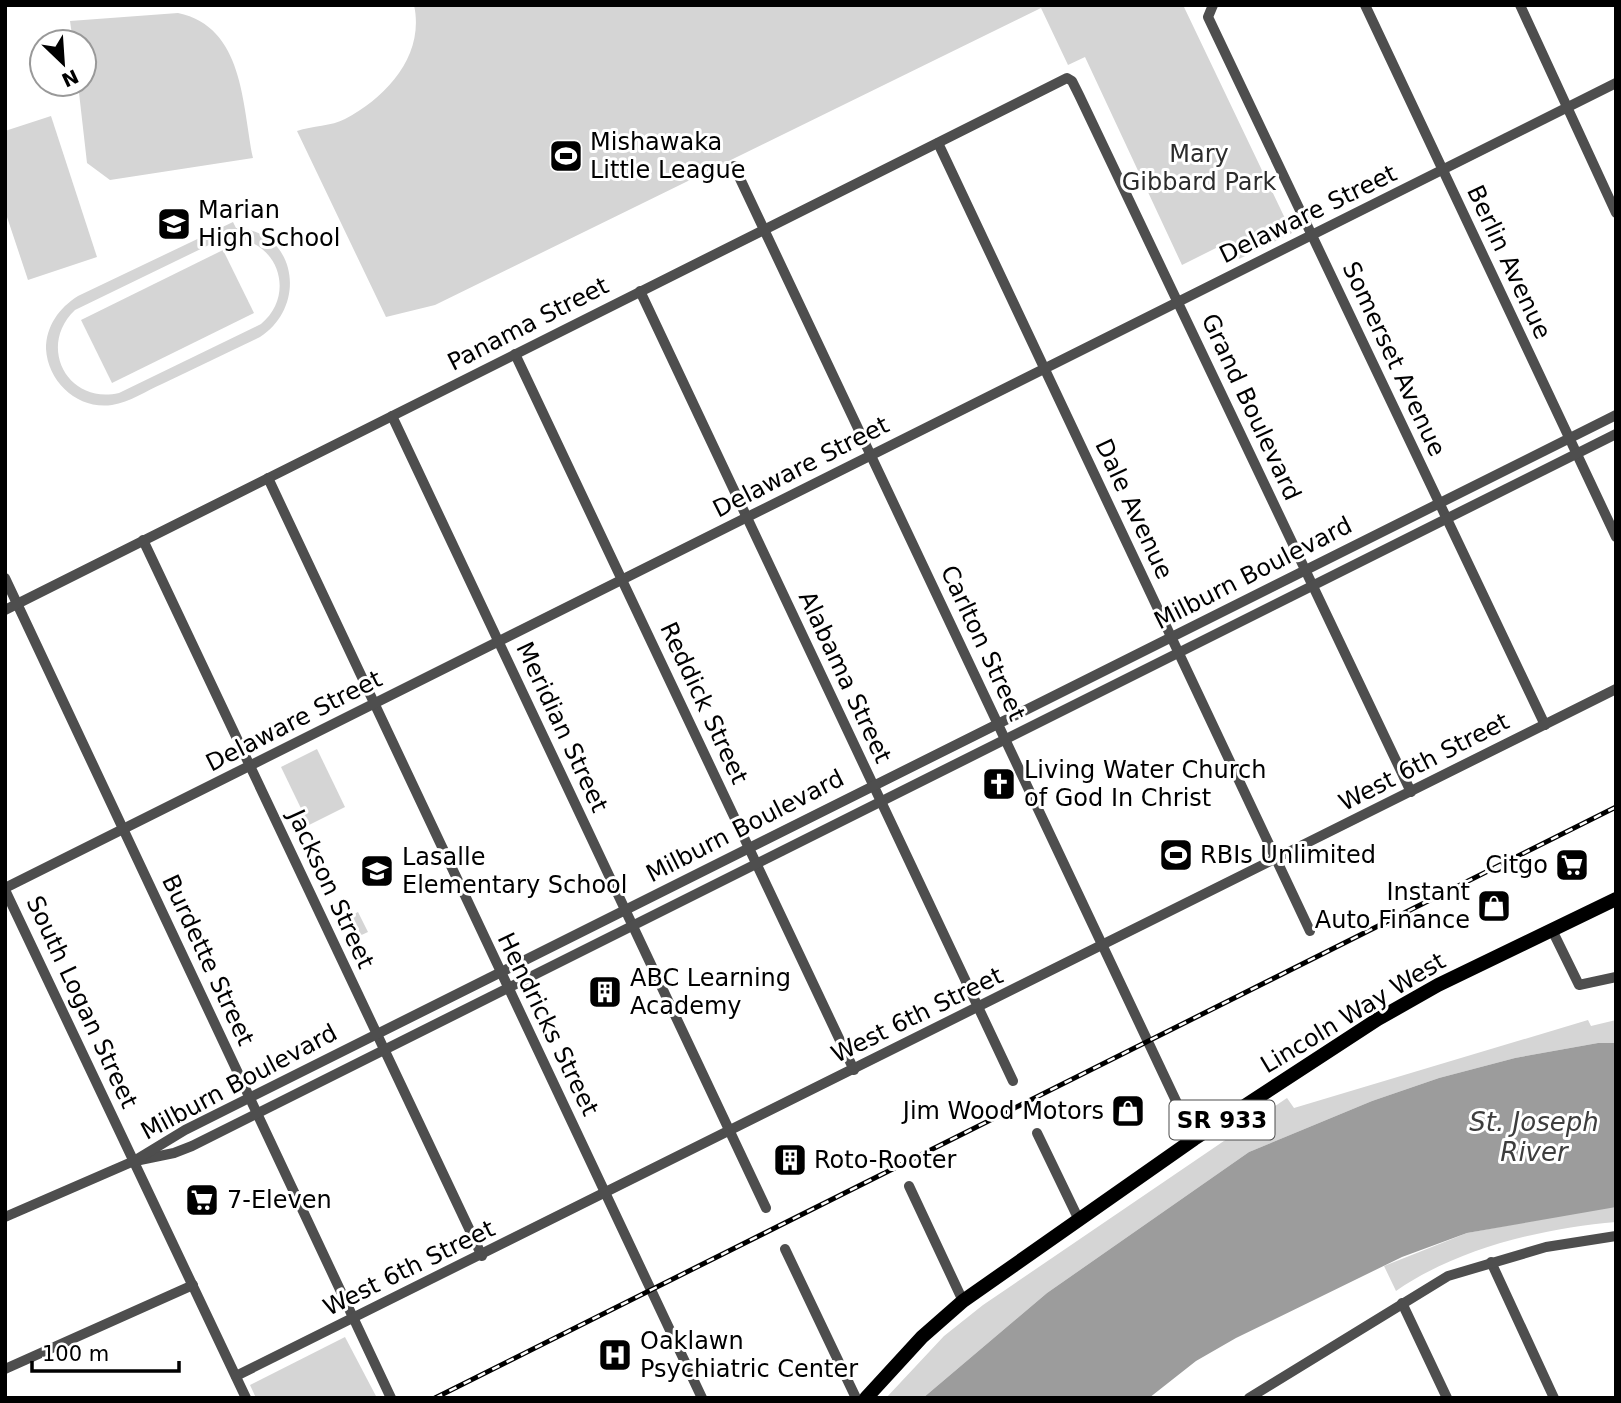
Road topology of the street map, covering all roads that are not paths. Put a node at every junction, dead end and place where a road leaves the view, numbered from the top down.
1 (1364, 5) edge
2 (1520, 5) edge
3 (1211, 8) edge
4 (1070, 79) joint
5 (1616, 83) edge
6 (1567, 108) junction
7 (938, 143) junction
8 (734, 166) dead end
9 (1442, 171) junction
10 (1616, 213) edge
11 (764, 230) junction
12 (1312, 235) junction
13 (640, 291) junction
14 (1178, 302) junction
15 (515, 354) junction
16 (1044, 369) junction
17 (1616, 415) edge
18 (392, 416) junction
19 (1616, 434) edge
20 (1569, 438) junction
21 (1577, 453) junction
22 (872, 455) junction
23 (268, 478) junction
24 (1439, 503) junction
25 (747, 518) junction
26 (1447, 518) junction
27 (1616, 537) edge
28 (143, 540) junction
29 (1305, 570) junction
30 (5, 578) edge
31 (623, 580) junction
32 (1312, 586) junction
33 (17, 604) junction
34 (5, 610) edge
35 (1171, 637) junction
36 (498, 642) junction
37 (1179, 653) junction
38 (1616, 689) edge
39 (375, 704) junction
40 (998, 723) junction
41 (1545, 725) junction
42 (1005, 739) junction
43 (250, 766) junction
44 (874, 786) junction
45 (1411, 792) junction
46 (881, 801) junction
47 (123, 829) junction
48 (749, 848) junction
49 (1276, 859) junction
50 (757, 863) junction
51 (5, 889) edge
52 (1616, 899) edge
53 (624, 910) junction
54 (632, 926) junction
55 (1552, 930) junction
56 (1310, 931) dead end
57 (1103, 946) junction
58 (500, 972) junction
59 (1616, 977) edge
60 (508, 988) junction
61 (979, 1008) junction
62 (377, 1034) junction
63 (384, 1050) junction
64 (854, 1070) junction
65 (1013, 1081) dead end
66 (250, 1097) junction
67 (257, 1113) junction
68 (730, 1131) junction
69 (1037, 1133) dead end
70 (1194, 1139) junction
71 (134, 1161) junction
72 (909, 1186) dead end
73 (606, 1194) junction
74 (766, 1208) dead end
75 (5, 1217) edge
76 (1079, 1220) junction
77 (1616, 1236) edge
78 (785, 1249) dead end
79 (482, 1256) junction
80 (1491, 1262) junction
81 (192, 1285) junction
82 (963, 1301) junction
83 (1402, 1303) junction
84 (354, 1319) junction
85 (5, 1369) edge
86 (236, 1376) junction
87 (246, 1398) edge
88 (391, 1398) edge
89 (702, 1398) edge
90 (856, 1398) edge
91 (866, 1398) edge
92 (1249, 1398) edge
93 (1447, 1398) edge
94 (1555, 1398) edge

1 - 9 street, Berlin Avenue
2 - 6 street
3 - 12 street, Somerset Avenue
4 - 7 street, Panama Street
4 - 14 street, Grand Boulevard
5 - 6 street, Delaware Street
6 - 9 street, Delaware Street
6 - 10 street
7 - 11 street, Panama Street
7 - 16 street, Dale Avenue
8 - 11 street, Carlton Street
9 - 12 street, Delaware Street
9 - 20 street, Berlin Avenue
11 - 13 street, Panama Street
11 - 22 street, Carlton Street
12 - 14 street, Delaware Street
12 - 24 street, Somerset Avenue
13 - 15 street, Panama Street
13 - 25 street, Alabama Street
14 - 16 street, Delaware Street
14 - 29 street, Grand Boulevard
15 - 18 street, Panama Street
15 - 31 street, Reddick Street
16 - 22 street, Delaware Street
16 - 35 street, Dale Avenue
17 - 20 street, Milburn Boulevard
18 - 23 street, Panama Street
18 - 36 street, Meridian Street
19 - 21 street, Milburn Boulevard
20 - 21 street, Berlin Avenue
20 - 24 street, Milburn Boulevard
21 - 26 street, Milburn Boulevard
21 - 27 street, Berlin Avenue
22 - 25 street, Delaware Street
22 - 40 street, Carlton Street
23 - 28 street, Panama Street
23 - 39 street, Hendricks Street
24 - 26 street, Somerset Avenue
24 - 29 street, Milburn Boulevard
25 - 31 street, Delaware Street
25 - 44 street, Alabama Street
26 - 32 street, Milburn Boulevard
26 - 41 street, Somerset Avenue
28 - 33 street, Panama Street
28 - 43 street, Jackson Street
29 - 32 street, Grand Boulevard
29 - 35 street, Milburn Boulevard
30 - 33 street, Burdette Street
31 - 36 street, Delaware Street
31 - 48 street, Reddick Street
32 - 37 street, Milburn Boulevard
32 - 45 street, Grand Boulevard
33 - 34 street, Panama Street
33 - 47 street, Burdette Street
35 - 37 street, Dale Avenue
35 - 40 street, Milburn Boulevard
36 - 39 street, Delaware Street
36 - 53 street, Meridian Street
37 - 42 street, Milburn Boulevard
37 - 49 street, Dale Avenue
38 - 41 street, West 6th Street
39 - 43 street, Delaware Street
39 - 58 street, Hendricks Street
40 - 42 street, Carlton Street
40 - 44 street, Milburn Boulevard
41 - 45 street, West 6th Street
42 - 46 street, Milburn Boulevard
42 - 57 street, Carlton Street
43 - 47 street, Delaware Street
43 - 62 street, Jackson Street
44 - 46 street, Alabama Street
44 - 48 street, Milburn Boulevard
45 - 49 street, West 6th Street
46 - 50 street, Milburn Boulevard
46 - 61 street, Alabama Street
47 - 51 street, Delaware Street
47 - 66 street, Burdette Street
48 - 50 street, Reddick Street
48 - 53 street, Milburn Boulevard
49 - 56 street, Dale Avenue
49 - 57 street, West 6th Street
50 - 54 street, Milburn Boulevard
50 - 64 street, Reddick Street
51 - 71 street, South Logan Street
52 - 55 main road, Lincoln Way West / SR 933
53 - 54 street, Meridian Street
53 - 58 street, Milburn Boulevard
54 - 60 street, Milburn Boulevard
54 - 68 street, Meridian Street
55 - 59 street
55 - 70 main road, Lincoln Way West / SR 933
57 - 61 street, West 6th Street
57 - 70 street, Carlton Street
58 - 60 street, Hendricks Street
58 - 62 street, Milburn Boulevard
60 - 63 street, Milburn Boulevard
60 - 73 street, Hendricks Street
61 - 64 street, West 6th Street
61 - 65 street, Alabama Street
62 - 63 street, Jackson Street
62 - 66 street, Milburn Boulevard
63 - 67 street, Milburn Boulevard
63 - 79 street, Jackson Street
64 - 68 street, West 6th Street
66 - 67 street, Burdette Street
66 - 71 street, Milburn Boulevard
67 - 71 street, Milburn Boulevard
67 - 84 street, Burdette Street
68 - 73 street, West 6th Street
68 - 74 street, Meridian Street
69 - 76 street
70 - 76 main road, Lincoln Way West / SR 933
71 - 75 street
71 - 81 street, South Logan Street
72 - 82 street
73 - 79 street, West 6th Street
73 - 89 street, Hendricks Street
76 - 82 main road, Lincoln Way West / SR 933
77 - 80 street
78 - 90 street
79 - 84 street, West 6th Street
80 - 83 street
80 - 94 street
81 - 85 street
81 - 86 street, South Logan Street
82 - 91 main road, Lincoln Way West / SR 933
83 - 92 street
83 - 93 street
84 - 86 street, West 6th Street
84 - 88 street, Burdette Street
86 - 87 street, South Logan Street

